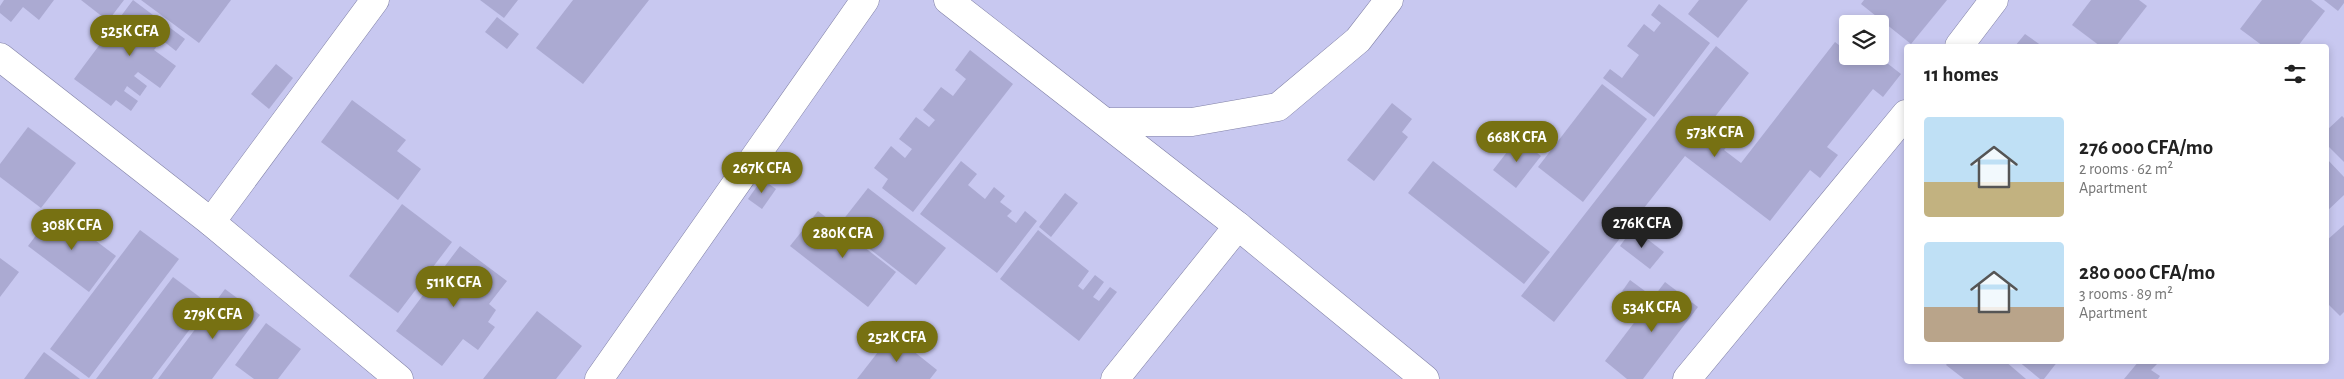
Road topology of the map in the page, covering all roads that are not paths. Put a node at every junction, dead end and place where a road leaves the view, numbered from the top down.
1 (375, 0) edge
2 (865, 0) edge
3 (948, 0) edge
4 (1389, 0) edge
5 (1994, 0) edge
6 (1961, 44) edge
7 (0, 57) edge
8 (1904, 116) edge
9 (1106, 122) junction
10 (211, 222) junction
11 (1238, 226) junction
12 (399, 379) edge
13 (599, 379) edge
14 (1115, 379) edge
15 (1425, 379) edge
16 (1687, 379) edge

1 - 10 street
2 - 13 street
3 - 9 street
4 - 9 street
5 - 6 street
7 - 10 street
8 - 16 street
9 - 11 street
10 - 12 street
11 - 14 street
11 - 15 street

